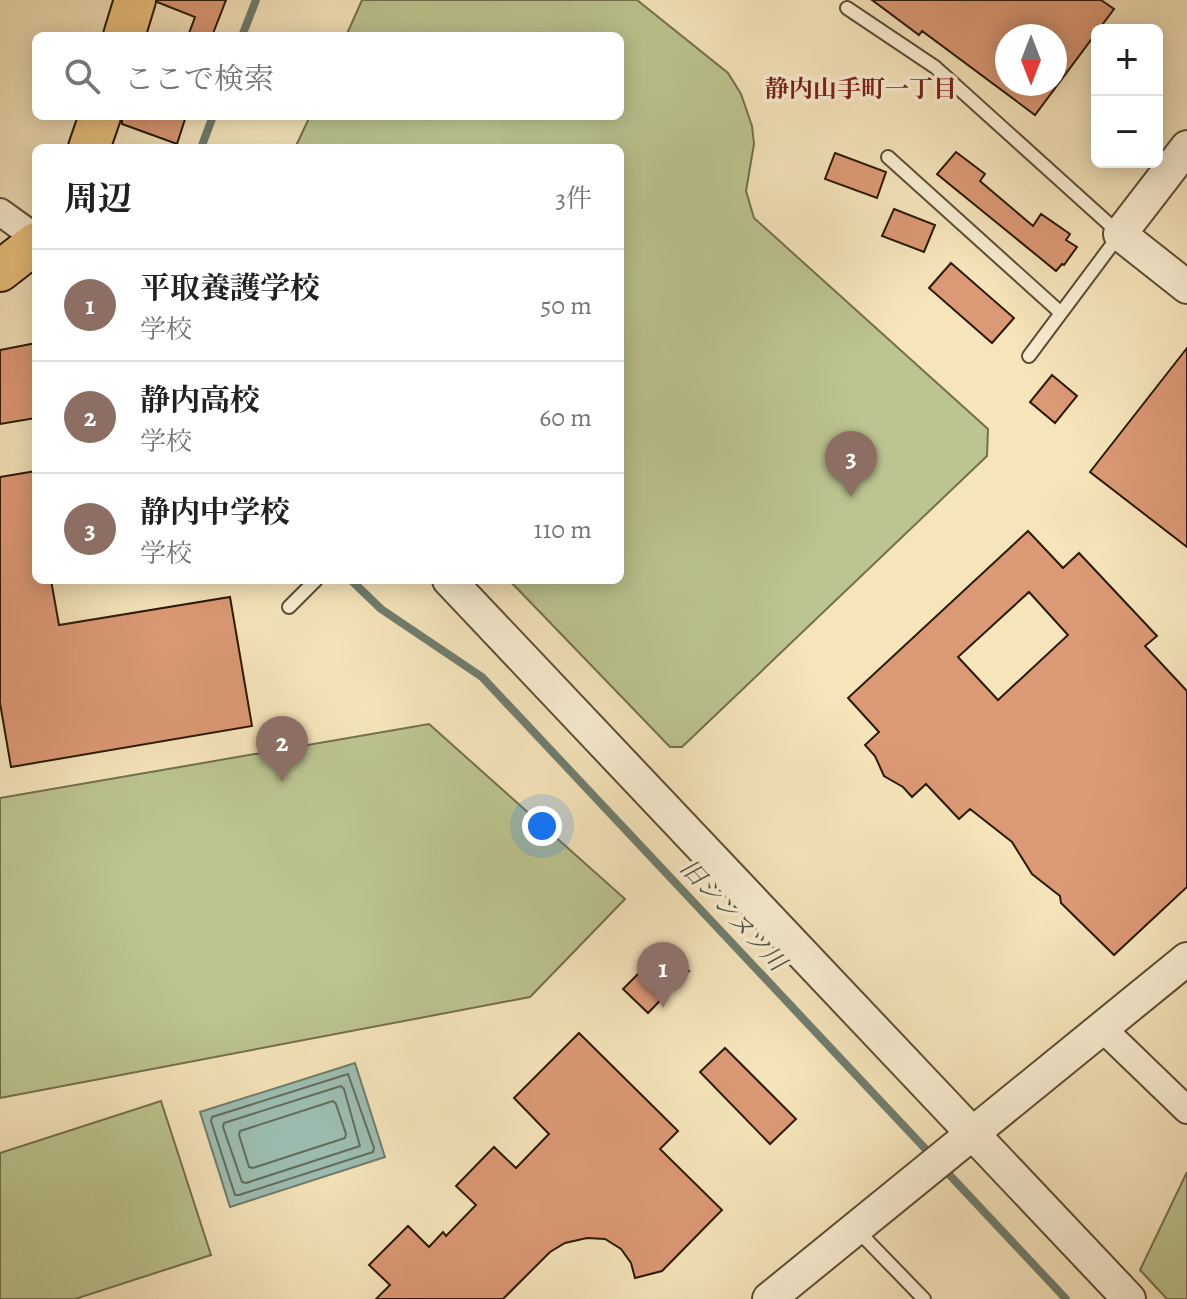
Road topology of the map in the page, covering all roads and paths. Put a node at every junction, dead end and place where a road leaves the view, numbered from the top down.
1 (135, 0) edge
2 (847, 8) dead end
3 (125, 32) edge
4 (99, 120) edge
5 (90, 144) edge
6 (1187, 147) edge
7 (888, 157) dead end
8 (0, 212) edge
9 (1120, 234) junction
10 (32, 237) edge
11 (32, 243) edge
12 (0, 271) edge
13 (1187, 287) edge
14 (1061, 313) junction
15 (1029, 356) dead end
16 (312, 584) edge
17 (453, 584) edge
18 (289, 607) dead end
19 (1187, 959) edge
20 (1102, 1028) junction
21 (1187, 1110) edge
22 (973, 1135) junction
23 (856, 1229) junction
24 (769, 1299) edge
25 (924, 1299) edge
26 (1129, 1299) edge

1 - 3 main road
2 - 9 lane
4 - 5 main road
6 - 9 street
7 - 14 lane
8 - 10 street
9 - 13 street
9 - 14 lane
11 - 12 main road
14 - 15 lane
16 - 18 lane
17 - 22 street
19 - 20 street
20 - 21 street
20 - 22 street
22 - 23 street
22 - 26 street
23 - 24 street
23 - 25 lane

